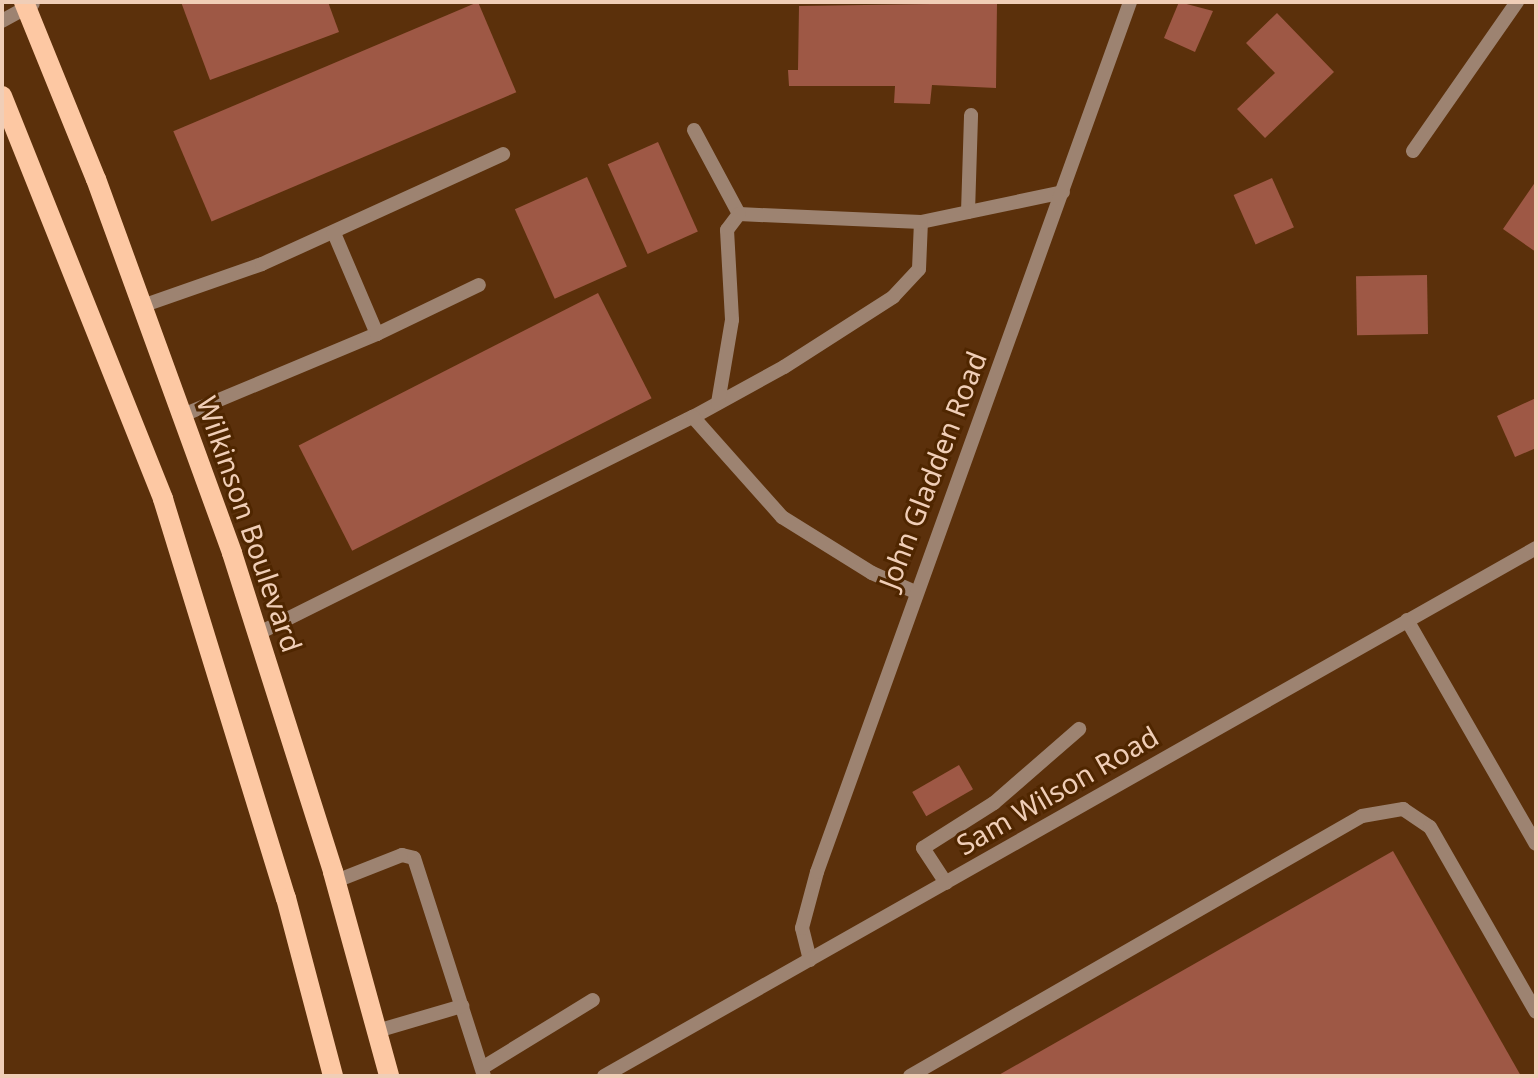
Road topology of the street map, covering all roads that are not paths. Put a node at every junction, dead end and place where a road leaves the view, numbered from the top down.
1 (1130, 2) edge
2 (1517, 2) edge
3 (29, 5) edge
4 (2, 21) edge
5 (2, 96) edge
6 (971, 115) dead end
7 (694, 130) dead end
8 (1413, 151) dead end
9 (503, 154) dead end
10 (1063, 192) junction
11 (968, 212) junction
12 (739, 214) junction
13 (921, 222) junction
14 (334, 233) junction
15 (479, 285) dead end
16 (142, 306) junction
17 (377, 334) junction
18 (718, 403) junction
19 (183, 415) junction
20 (693, 417) junction
21 (1536, 548) edge
22 (915, 592) junction
23 (1407, 620) junction
24 (259, 633) junction
25 (1079, 729) dead end
26 (1536, 844) edge
27 (336, 881) junction
28 (946, 883) junction
29 (810, 960) junction
30 (593, 1000) dead end
31 (462, 1006) junction
32 (1536, 1012) edge
33 (377, 1031) junction
34 (483, 1072) edge
35 (333, 1076) edge
36 (389, 1076) edge
37 (604, 1076) edge
38 (910, 1076) edge

1 - 10 street, John Gladden Road
2 - 8 street
3 - 4 street
3 - 16 main road, Wilkinson Boulevard
5 - 35 main road
6 - 11 street
7 - 12 street
9 - 14 street
10 - 11 street
10 - 22 street, John Gladden Road
11 - 13 street
12 - 13 street
12 - 18 street
13 - 18 street
14 - 16 street
14 - 17 street
15 - 17 street
16 - 19 main road, Wilkinson Boulevard
17 - 19 street
18 - 20 street
19 - 24 main road, Wilkinson Boulevard
20 - 22 street
20 - 24 street
21 - 23 street, Sam Wilson Road
22 - 29 street, John Gladden Road
23 - 26 street
23 - 28 street, Sam Wilson Road
24 - 27 main road, Wilkinson Boulevard
25 - 28 street
27 - 31 street
27 - 33 main road, Wilkinson Boulevard
28 - 29 street, Sam Wilson Road
29 - 37 street, Sam Wilson Road
30 - 34 street
31 - 33 street
31 - 34 street
32 - 38 street
33 - 36 main road, Wilkinson Boulevard

